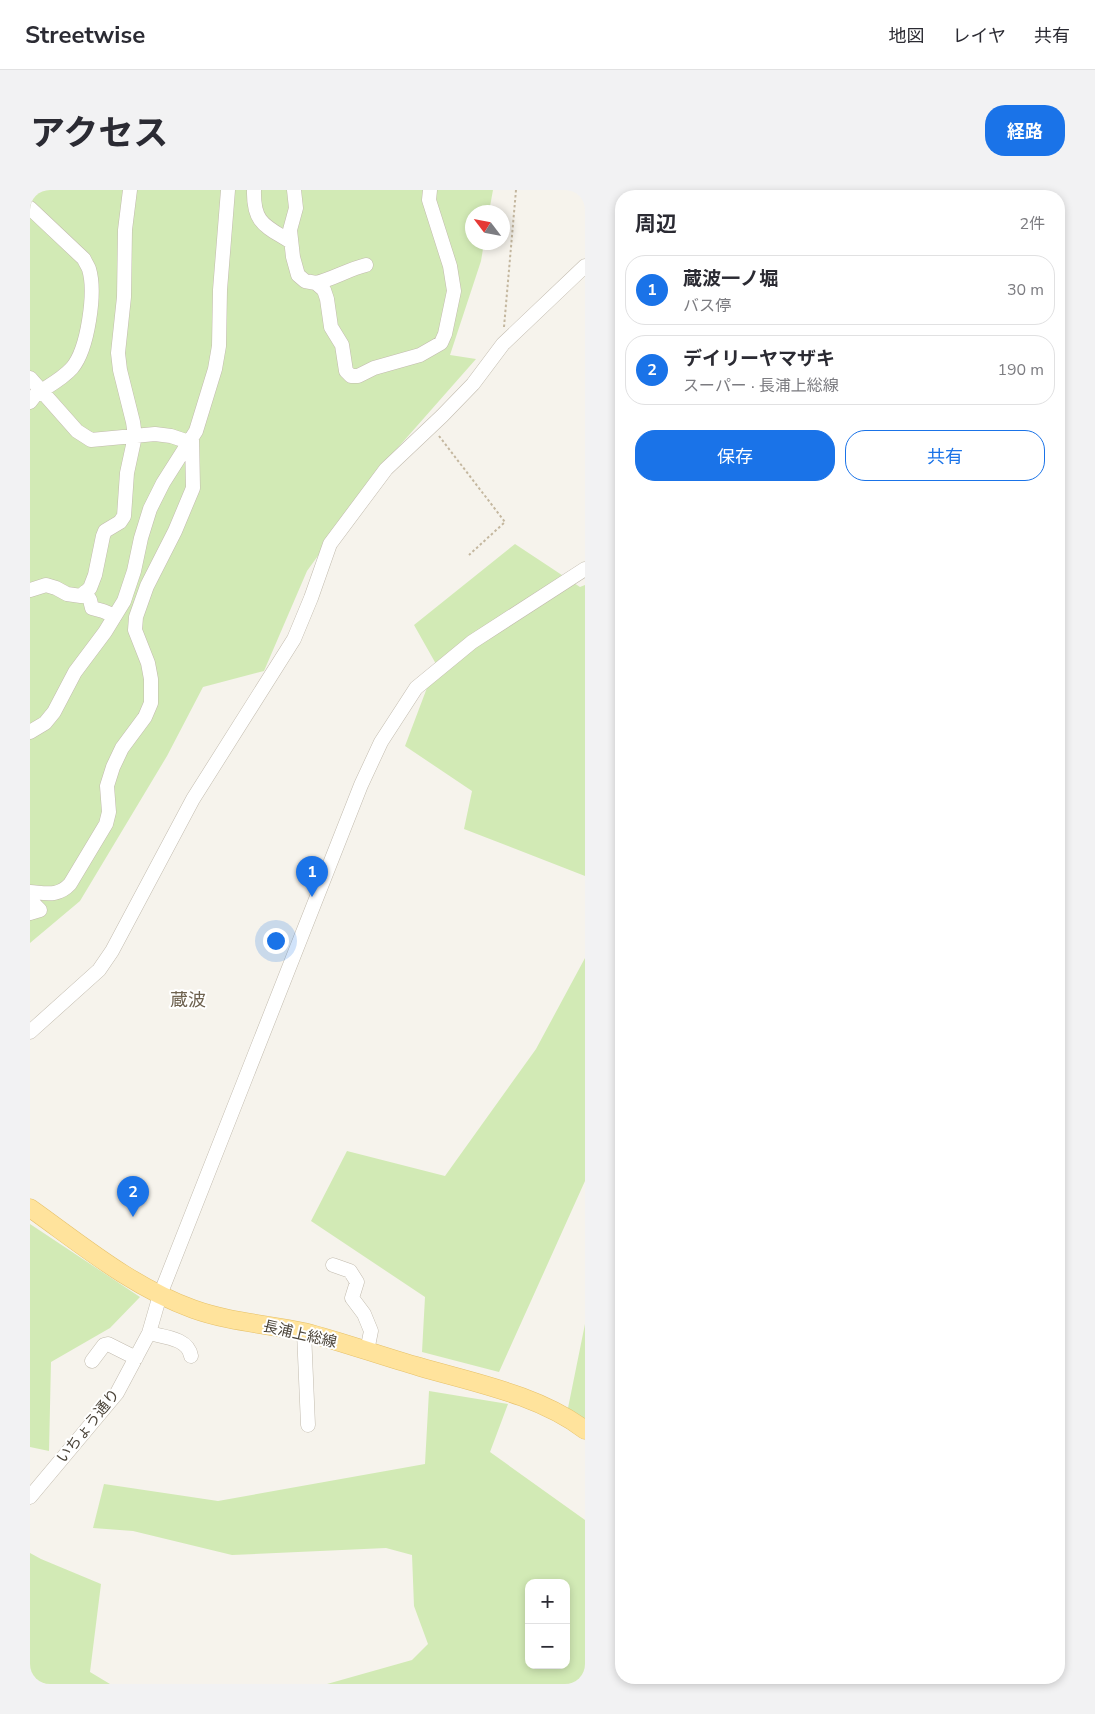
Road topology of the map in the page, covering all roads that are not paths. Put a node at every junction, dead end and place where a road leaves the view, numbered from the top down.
1 (130, 190) edge
2 (228, 190) edge
3 (254, 190) edge
4 (294, 190) edge
5 (430, 190) edge
6 (30, 208) edge
7 (291, 242) junction
8 (366, 265) dead end
9 (585, 266) edge
10 (316, 283) junction
11 (30, 378) edge
12 (40, 390) junction
13 (30, 402) edge
14 (135, 436) junction
15 (190, 440) junction
16 (585, 569) edge
17 (30, 590) edge
18 (85, 592) junction
19 (115, 616) junction
20 (30, 732) edge
21 (30, 892) edge
22 (30, 900) edge
23 (30, 912) edge
24 (30, 1032) edge
25 (30, 1208) edge
26 (333, 1265) dead end
27 (160, 1295) junction
28 (304, 1332) junction
29 (149, 1333) junction
30 (367, 1351) junction
31 (191, 1356) dead end
32 (136, 1358) junction
33 (92, 1361) dead end
34 (308, 1425) dead end
35 (585, 1430) edge
36 (30, 1497) edge

1 - 14 street
2 - 15 street
3 - 7 street
4 - 7 street
5 - 10 street
6 - 12 street
7 - 10 street
8 - 10 street
9 - 24 street
11 - 12 street
12 - 13 street
12 - 14 street
14 - 15 street
14 - 18 street
15 - 19 street
15 - 21 street
16 - 27 street, いちょう通り
17 - 18 street
18 - 19 street
19 - 20 street
22 - 23 street
25 - 27 main road, 長浦上総線
26 - 30 street
27 - 28 main road, 長浦上総線
27 - 29 street, いちょう通り
28 - 30 main road, 長浦上総線
28 - 34 street
29 - 31 street
29 - 32 street, いちょう通り
30 - 35 main road, 長浦上総線
32 - 33 street
32 - 36 street, いちょう通り

